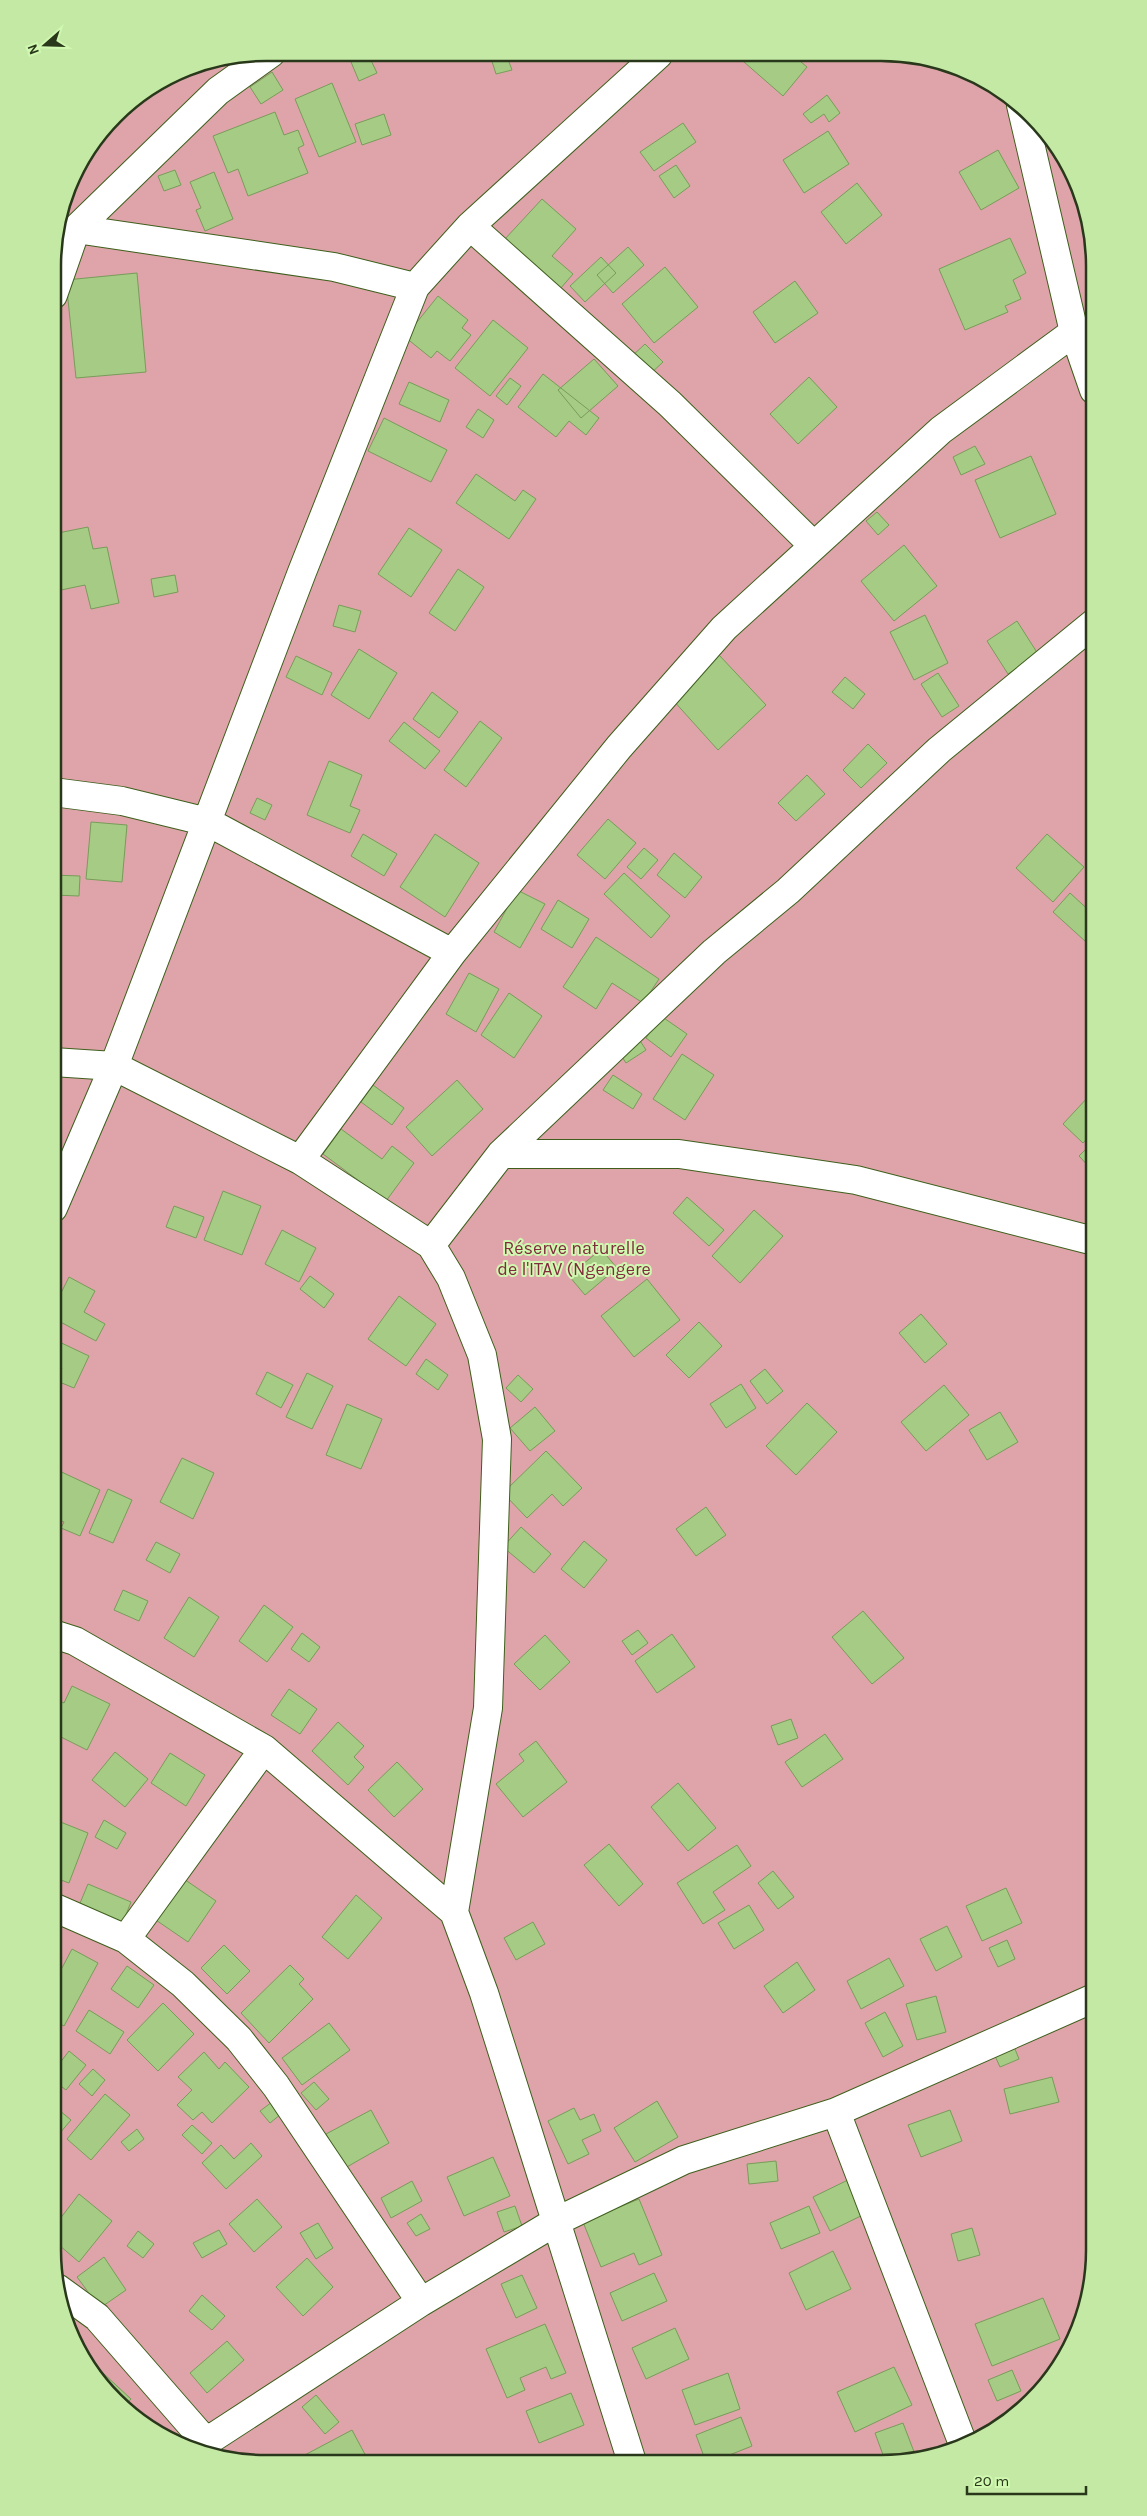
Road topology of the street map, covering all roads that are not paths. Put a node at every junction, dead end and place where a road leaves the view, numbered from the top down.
1 (651, 61) edge
2 (258, 62) edge
3 (1024, 120) edge
4 (470, 226) junction
5 (76, 229) junction
6 (61, 272) edge
7 (415, 287) junction
8 (1074, 332) junction
9 (1086, 367) edge
10 (814, 546) junction
11 (1086, 630) edge
12 (61, 793) edge
13 (208, 822) junction
14 (452, 953) junction
15 (61, 1063) edge
16 (114, 1066) junction
17 (501, 1154) junction
18 (300, 1160) junction
19 (61, 1189) edge
20 (1086, 1239) edge
21 (431, 1245) junction
22 (61, 1637) edge
23 (264, 1749) junction
24 (61, 1911) edge
25 (454, 1912) junction
26 (126, 1939) junction
27 (1086, 2002) edge
28 (836, 2112) junction
29 (557, 2221) junction
30 (66, 2294) edge
31 (421, 2302) junction
32 (961, 2438) edge
33 (199, 2444) edge
34 (203, 2445) edge
35 (630, 2455) edge

1 - 4 street
2 - 5 street
3 - 8 street
4 - 7 street
4 - 10 street
5 - 6 street
5 - 7 street
7 - 13 street
8 - 9 street
8 - 10 street
10 - 14 street
11 - 17 street
12 - 13 street
13 - 14 street
13 - 16 street
14 - 18 street
15 - 16 street
16 - 18 street
16 - 19 street
17 - 20 street
17 - 21 street
18 - 21 street
21 - 25 street
22 - 23 street
23 - 25 street
23 - 26 street
24 - 26 street
25 - 29 street
26 - 31 street
27 - 28 street
28 - 29 street
28 - 32 street
29 - 31 street
29 - 35 street
30 - 33 street
31 - 34 street

